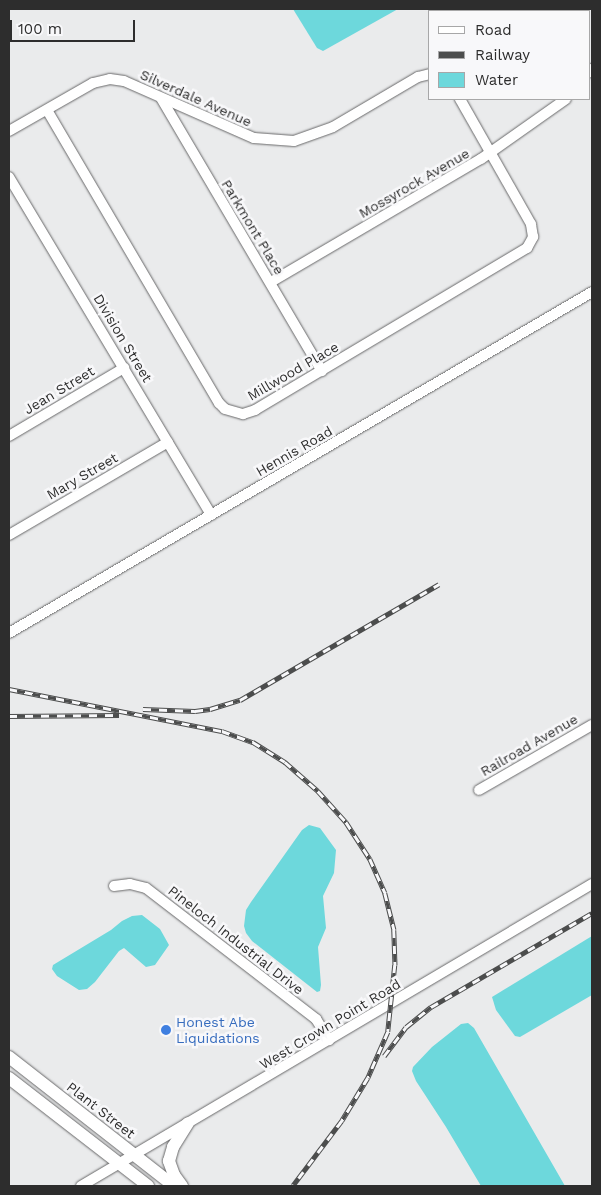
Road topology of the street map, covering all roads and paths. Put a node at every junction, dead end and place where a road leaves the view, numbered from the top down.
1 (428, 74) edge
2 (161, 98) junction
3 (461, 100) edge
4 (565, 100) edge
5 (47, 110) junction
6 (9, 131) edge
7 (492, 153) junction
8 (9, 177) edge
9 (271, 282) junction
10 (592, 292) edge
11 (124, 368) junction
12 (322, 371) junction
13 (9, 436) edge
14 (168, 442) junction
15 (211, 515) junction
16 (9, 535) edge
17 (9, 633) edge
18 (592, 725) edge
19 (479, 790) dead end
20 (592, 884) edge
21 (114, 886) dead end
22 (329, 1040) junction
23 (9, 1057) edge
24 (9, 1078) edge
25 (188, 1123) junction
26 (135, 1155) junction
27 (120, 1164) junction
28 (81, 1186) edge
29 (148, 1186) edge
30 (174, 1186) edge
31 (182, 1186) edge

1 - 2 street, Silverdale Avenue
2 - 5 street, Silverdale Avenue
2 - 9 street, Parkmont Place
3 - 7 street
4 - 7 street, Mossyrock Avenue
5 - 6 street, Silverdale Avenue
5 - 12 street, Millwood Place
7 - 9 street, Mossyrock Avenue
7 - 12 street, Millwood Place
8 - 11 street, Division Street
9 - 12 street, Parkmont Place
10 - 15 street, Hennis Road
11 - 13 street, Jean Street
11 - 14 street, Division Street
14 - 15 street, Division Street
14 - 16 street, Mary Street
15 - 17 street, Hennis Road
18 - 19 street, Railroad Avenue
20 - 22 street, West Crown Point Road
21 - 22 street, Pineloch Industrial Drive
22 - 25 street, West Crown Point Road
23 - 26 main road, Plant Street
24 - 27 main road
25 - 26 street, West Crown Point Road
25 - 31 main road
26 - 27 street, West Crown Point Road
26 - 30 main road, Plant Street
27 - 28 street, West Crown Point Road
27 - 29 main road

